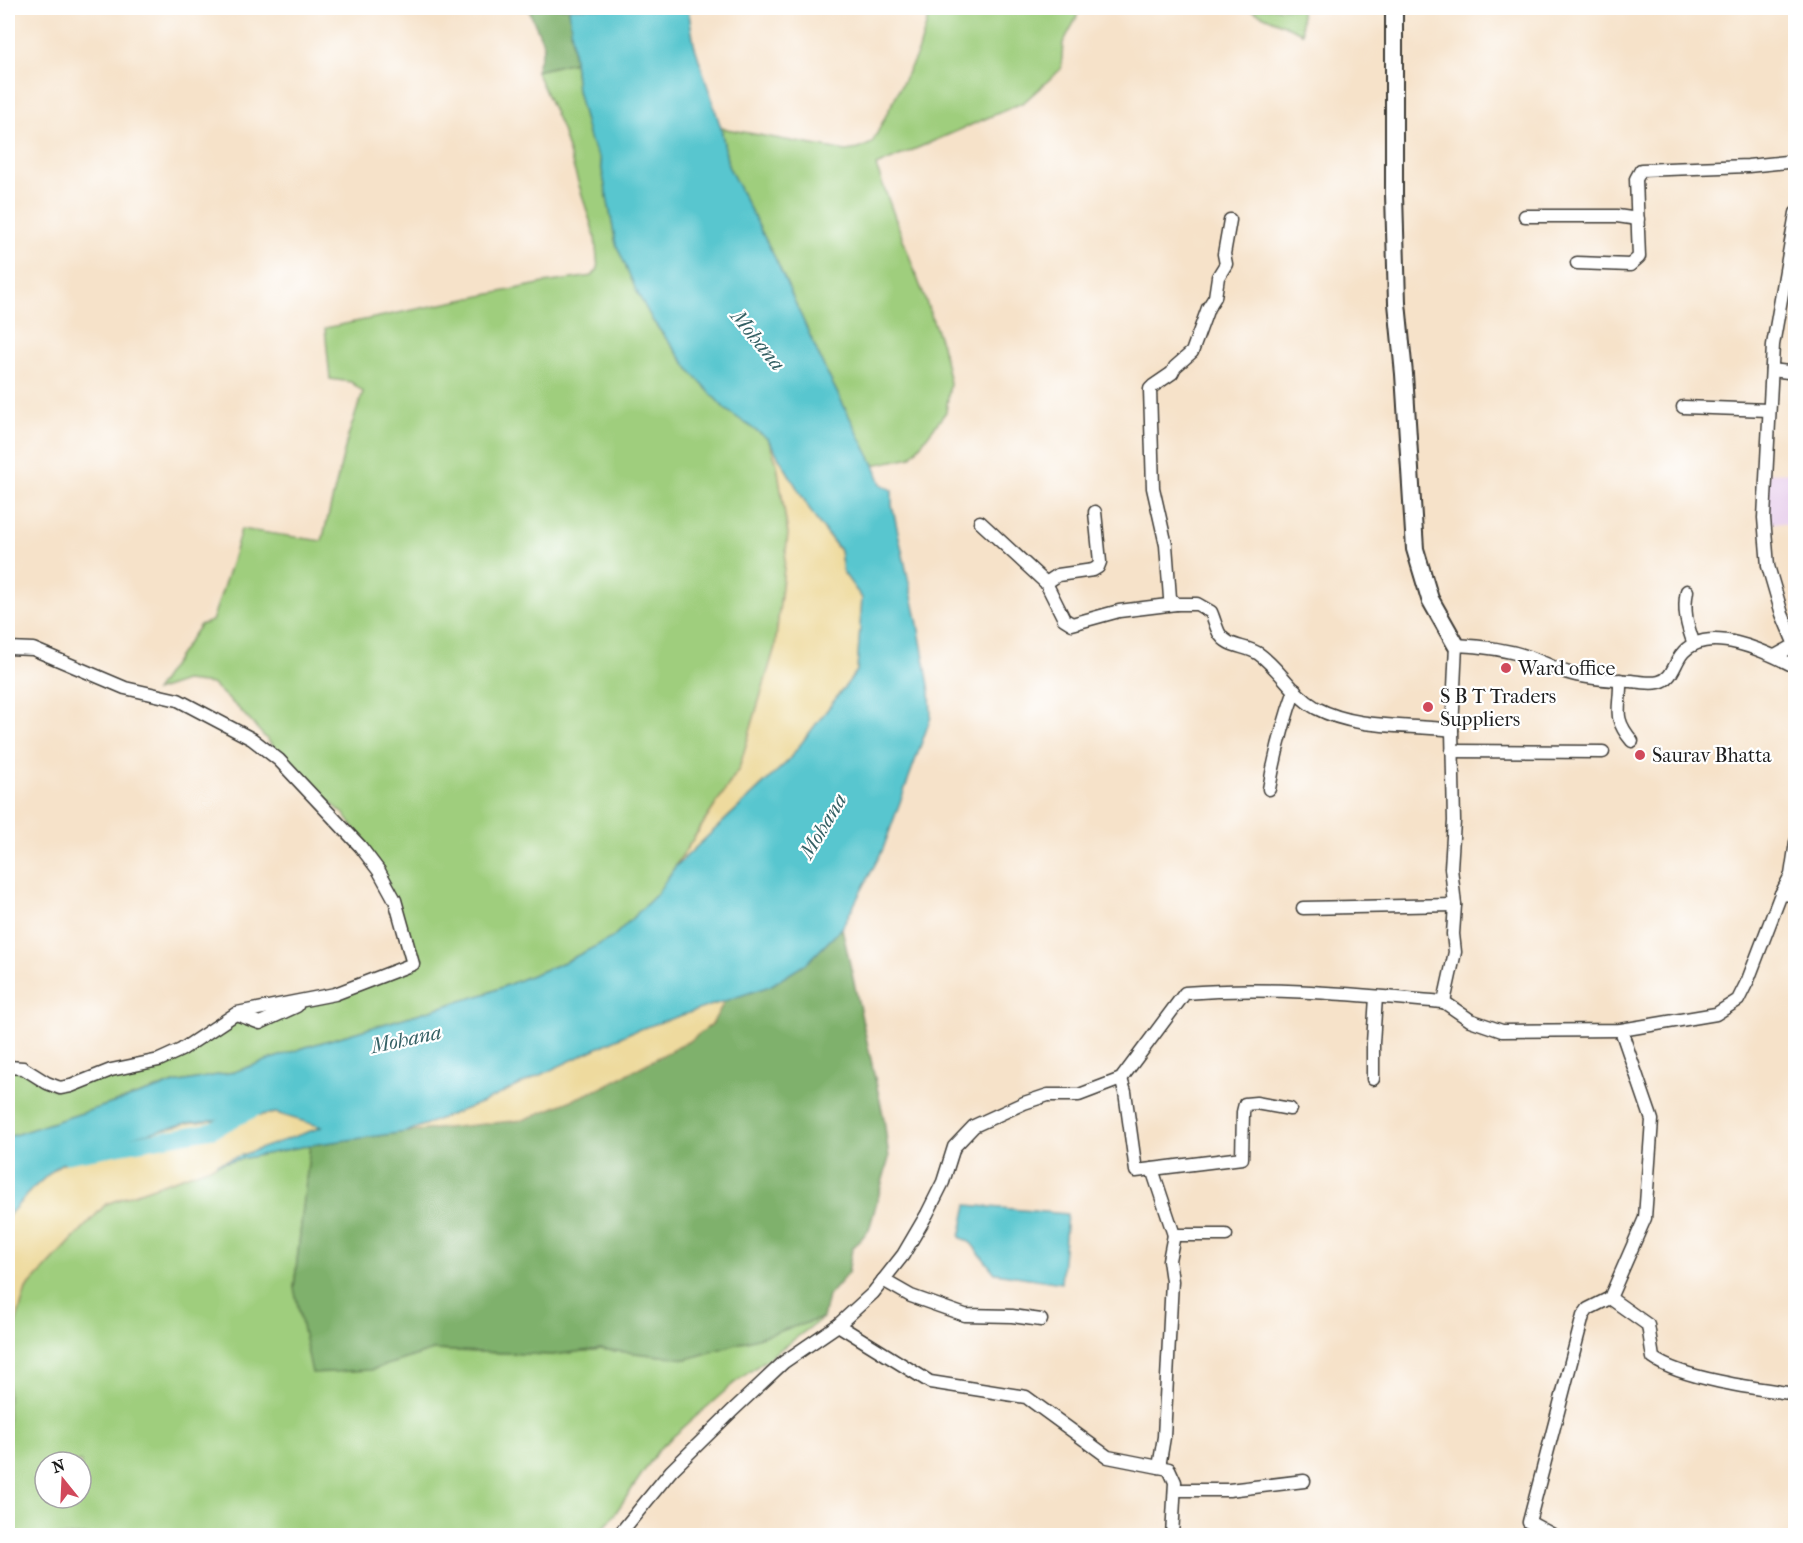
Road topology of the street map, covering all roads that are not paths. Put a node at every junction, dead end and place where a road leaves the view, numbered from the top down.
1 (1394, 8) edge
2 (1796, 161) edge
3 (1796, 213) edge
4 (1525, 216) dead end
5 (1638, 219) junction
6 (1230, 220) dead end
7 (1577, 263) dead end
8 (1772, 370) junction
9 (1796, 373) edge
10 (1683, 407) dead end
11 (1769, 410) junction
12 (1095, 512) dead end
13 (980, 522) dead end
14 (1046, 583) junction
15 (1687, 591) dead end
16 (1176, 604) junction
17 (1694, 644) junction
18 (1456, 645) junction
19 (8, 648) edge
20 (1775, 656) junction
21 (1796, 667) edge
22 (1620, 680) junction
23 (1295, 690) junction
24 (1452, 730) junction
25 (1632, 741) dead end
26 (1452, 751) junction
27 (1603, 752) dead end
28 (1269, 789) dead end
29 (1796, 842) edge
30 (1781, 894) junction
31 (1796, 895) edge
32 (1455, 905) junction
33 (1303, 908) dead end
34 (1376, 997) junction
35 (1444, 1002) junction
36 (1621, 1030) junction
37 (8, 1067) edge
38 (1121, 1079) junction
39 (1373, 1079) dead end
40 (1290, 1109) dead end
41 (1152, 1169) junction
42 (1174, 1235) junction
43 (1226, 1235) dead end
44 (883, 1280) junction
45 (1610, 1298) junction
46 (1041, 1320) dead end
47 (838, 1325) junction
48 (1796, 1394) edge
49 (1159, 1467) junction
50 (1304, 1481) dead end
51 (1175, 1490) junction
52 (618, 1536) edge
53 (1172, 1536) edge
54 (1556, 1536) edge

1 - 18 main road
2 - 5 street
3 - 8 street
4 - 5 street
5 - 7 street
6 - 16 street
8 - 9 street
8 - 11 street
10 - 11 street
11 - 20 street
12 - 14 street
13 - 14 street
14 - 16 street
15 - 17 street
16 - 23 street
17 - 20 street
17 - 22 street
18 - 22 street
18 - 24 street
19 - 37 street
20 - 21 street
22 - 25 street
23 - 24 street
23 - 28 street
24 - 26 street
26 - 27 street
26 - 32 street
29 - 30 street
30 - 31 street
30 - 36 street
32 - 33 street
32 - 35 street
34 - 35 street
34 - 38 street
34 - 39 street
35 - 36 street
36 - 45 street
38 - 41 street
38 - 44 street
40 - 41 street
41 - 42 street
42 - 43 street
42 - 49 street
44 - 46 street
44 - 47 street
45 - 48 street
45 - 54 street
47 - 49 street
47 - 52 street
49 - 51 street
50 - 51 street
51 - 53 street

